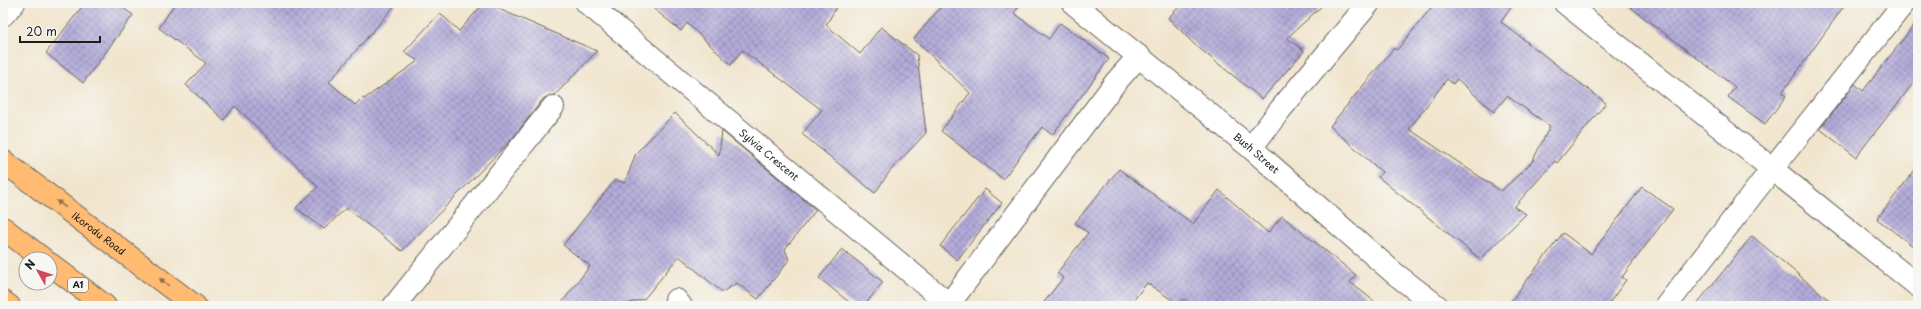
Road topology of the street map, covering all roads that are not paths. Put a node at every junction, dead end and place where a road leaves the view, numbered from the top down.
1 (14, 3) edge
2 (587, 3) edge
3 (1073, 3) edge
4 (1369, 3) edge
5 (1565, 3) edge
6 (1904, 3) edge
7 (3, 15) edge
8 (1139, 56) junction
9 (553, 107) dead end
10 (1251, 148) junction
11 (3, 161) edge
12 (1772, 169) junction
13 (3, 228) edge
14 (33, 251) edge
15 (58, 270) edge
16 (1918, 286) edge
17 (3, 302) edge
18 (950, 305) edge
19 (9, 306) edge
20 (105, 306) edge
21 (195, 306) edge
22 (394, 306) edge
23 (1437, 306) edge
24 (1666, 306) edge

1 - 7 street
2 - 18 street, Sylvia Crescent
3 - 8 street, Bush Street
4 - 10 street
5 - 12 street
6 - 12 street
8 - 10 street, Bush Street
8 - 18 street
9 - 22 street
10 - 23 street, Bush Street
21 -> 11 main road, Ikorodu Road
12 - 16 street
12 - 24 street
13 - 14 main road
15 - 20 main road, A1
17 - 19 main road

